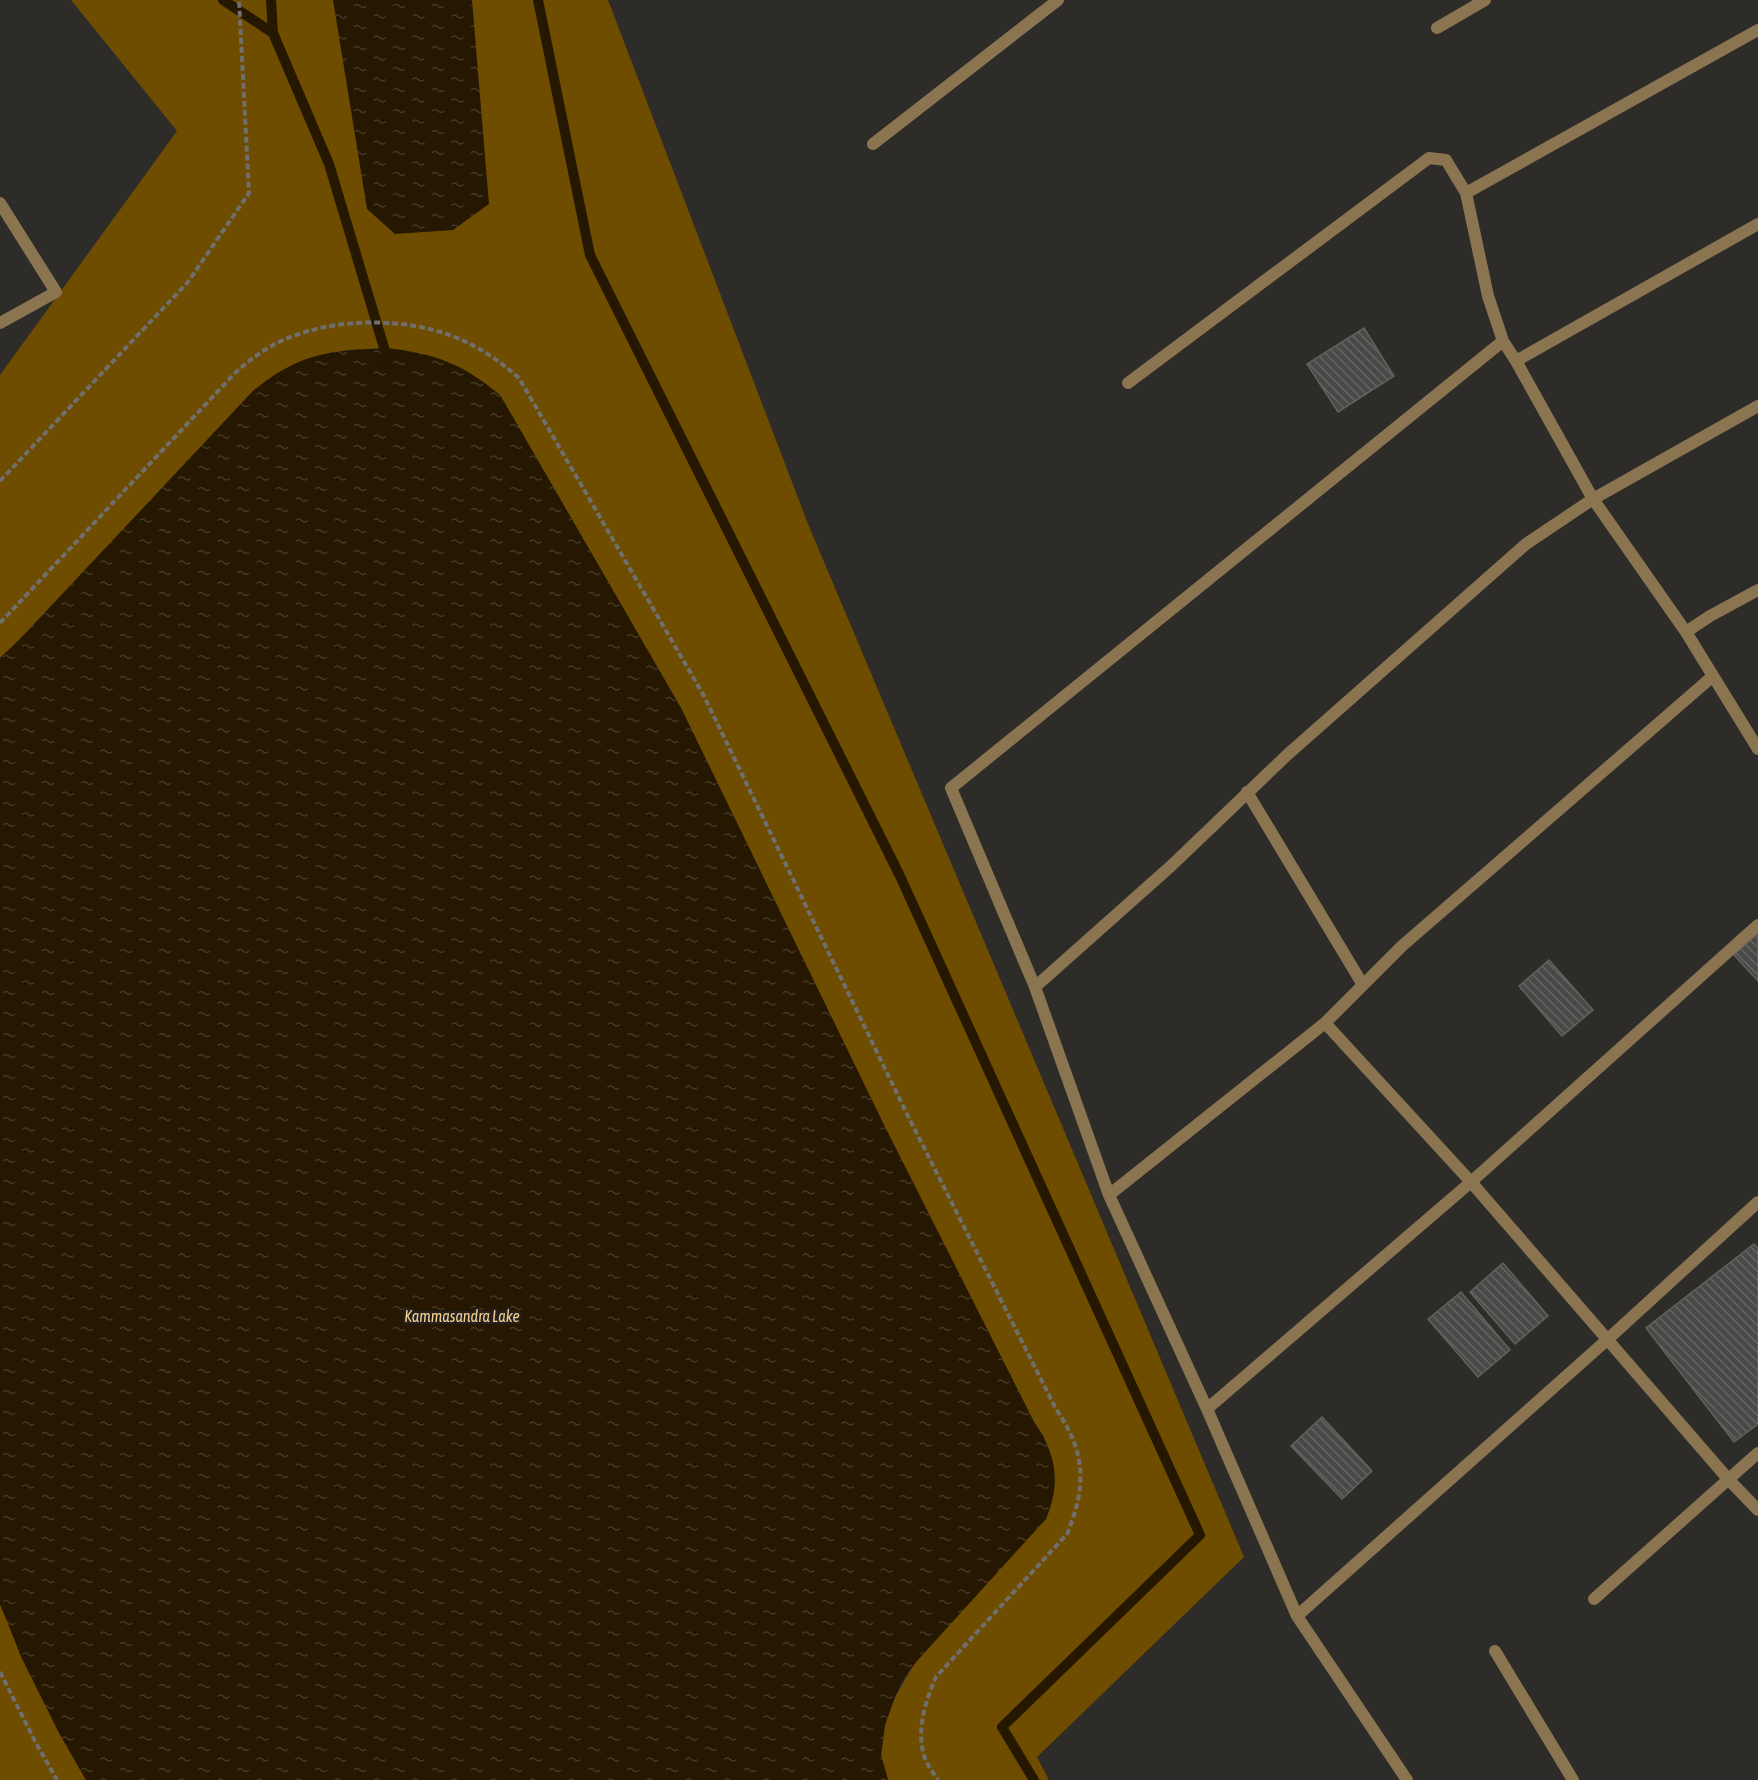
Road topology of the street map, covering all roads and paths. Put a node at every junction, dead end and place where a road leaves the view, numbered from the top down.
1 (239, 0) edge
2 (1058, 0) edge
3 (1485, 0) edge
4 (1437, 28) dead end
5 (1758, 30) edge
6 (873, 144) dead end
7 (1467, 193) junction
8 (0, 203) edge
9 (1758, 224) edge
10 (0, 324) edge
11 (1503, 341) junction
12 (1516, 361) junction
13 (1128, 383) dead end
14 (1758, 406) edge
15 (0, 481) edge
16 (1593, 499) junction
17 (1758, 590) edge
18 (0, 623) edge
19 (1686, 632) junction
20 (1713, 676) junction
21 (1758, 749) edge
22 (1247, 792) junction
23 (1758, 925) edge
24 (1363, 985) junction
25 (1035, 987) junction
26 (1325, 1023) junction
27 (1471, 1182) junction
28 (1109, 1195) junction
29 (1758, 1202) edge
30 (1608, 1339) junction
31 (1207, 1409) junction
32 (1758, 1453) edge
33 (1729, 1480) junction
34 (1758, 1509) edge
35 (1594, 1599) dead end
36 (1297, 1616) junction
37 (1495, 1651) dead end
38 (0, 1672) edge
39 (57, 1780) edge
40 (938, 1780) edge
41 (1407, 1780) edge
42 (1573, 1780) edge

1 - 15 path
2 - 6 street
3 - 4 street
5 - 7 street
7 - 11 street
7 - 13 street
8 - 10 street
9 - 12 street
11 - 12 street
11 - 25 street
12 - 16 street
14 - 16 street
16 - 19 street
16 - 22 street
17 - 19 street
18 - 40 path
19 - 20 street
20 - 21 street
20 - 24 street
22 - 24 street
22 - 25 street
23 - 27 street
24 - 26 street
25 - 28 street
26 - 27 street
26 - 28 street
27 - 30 street
27 - 31 street
28 - 31 street
29 - 30 street
30 - 33 street
30 - 36 street
31 - 36 street
32 - 33 street
33 - 34 street
33 - 35 street
36 - 41 street
37 - 42 street
38 - 39 path

